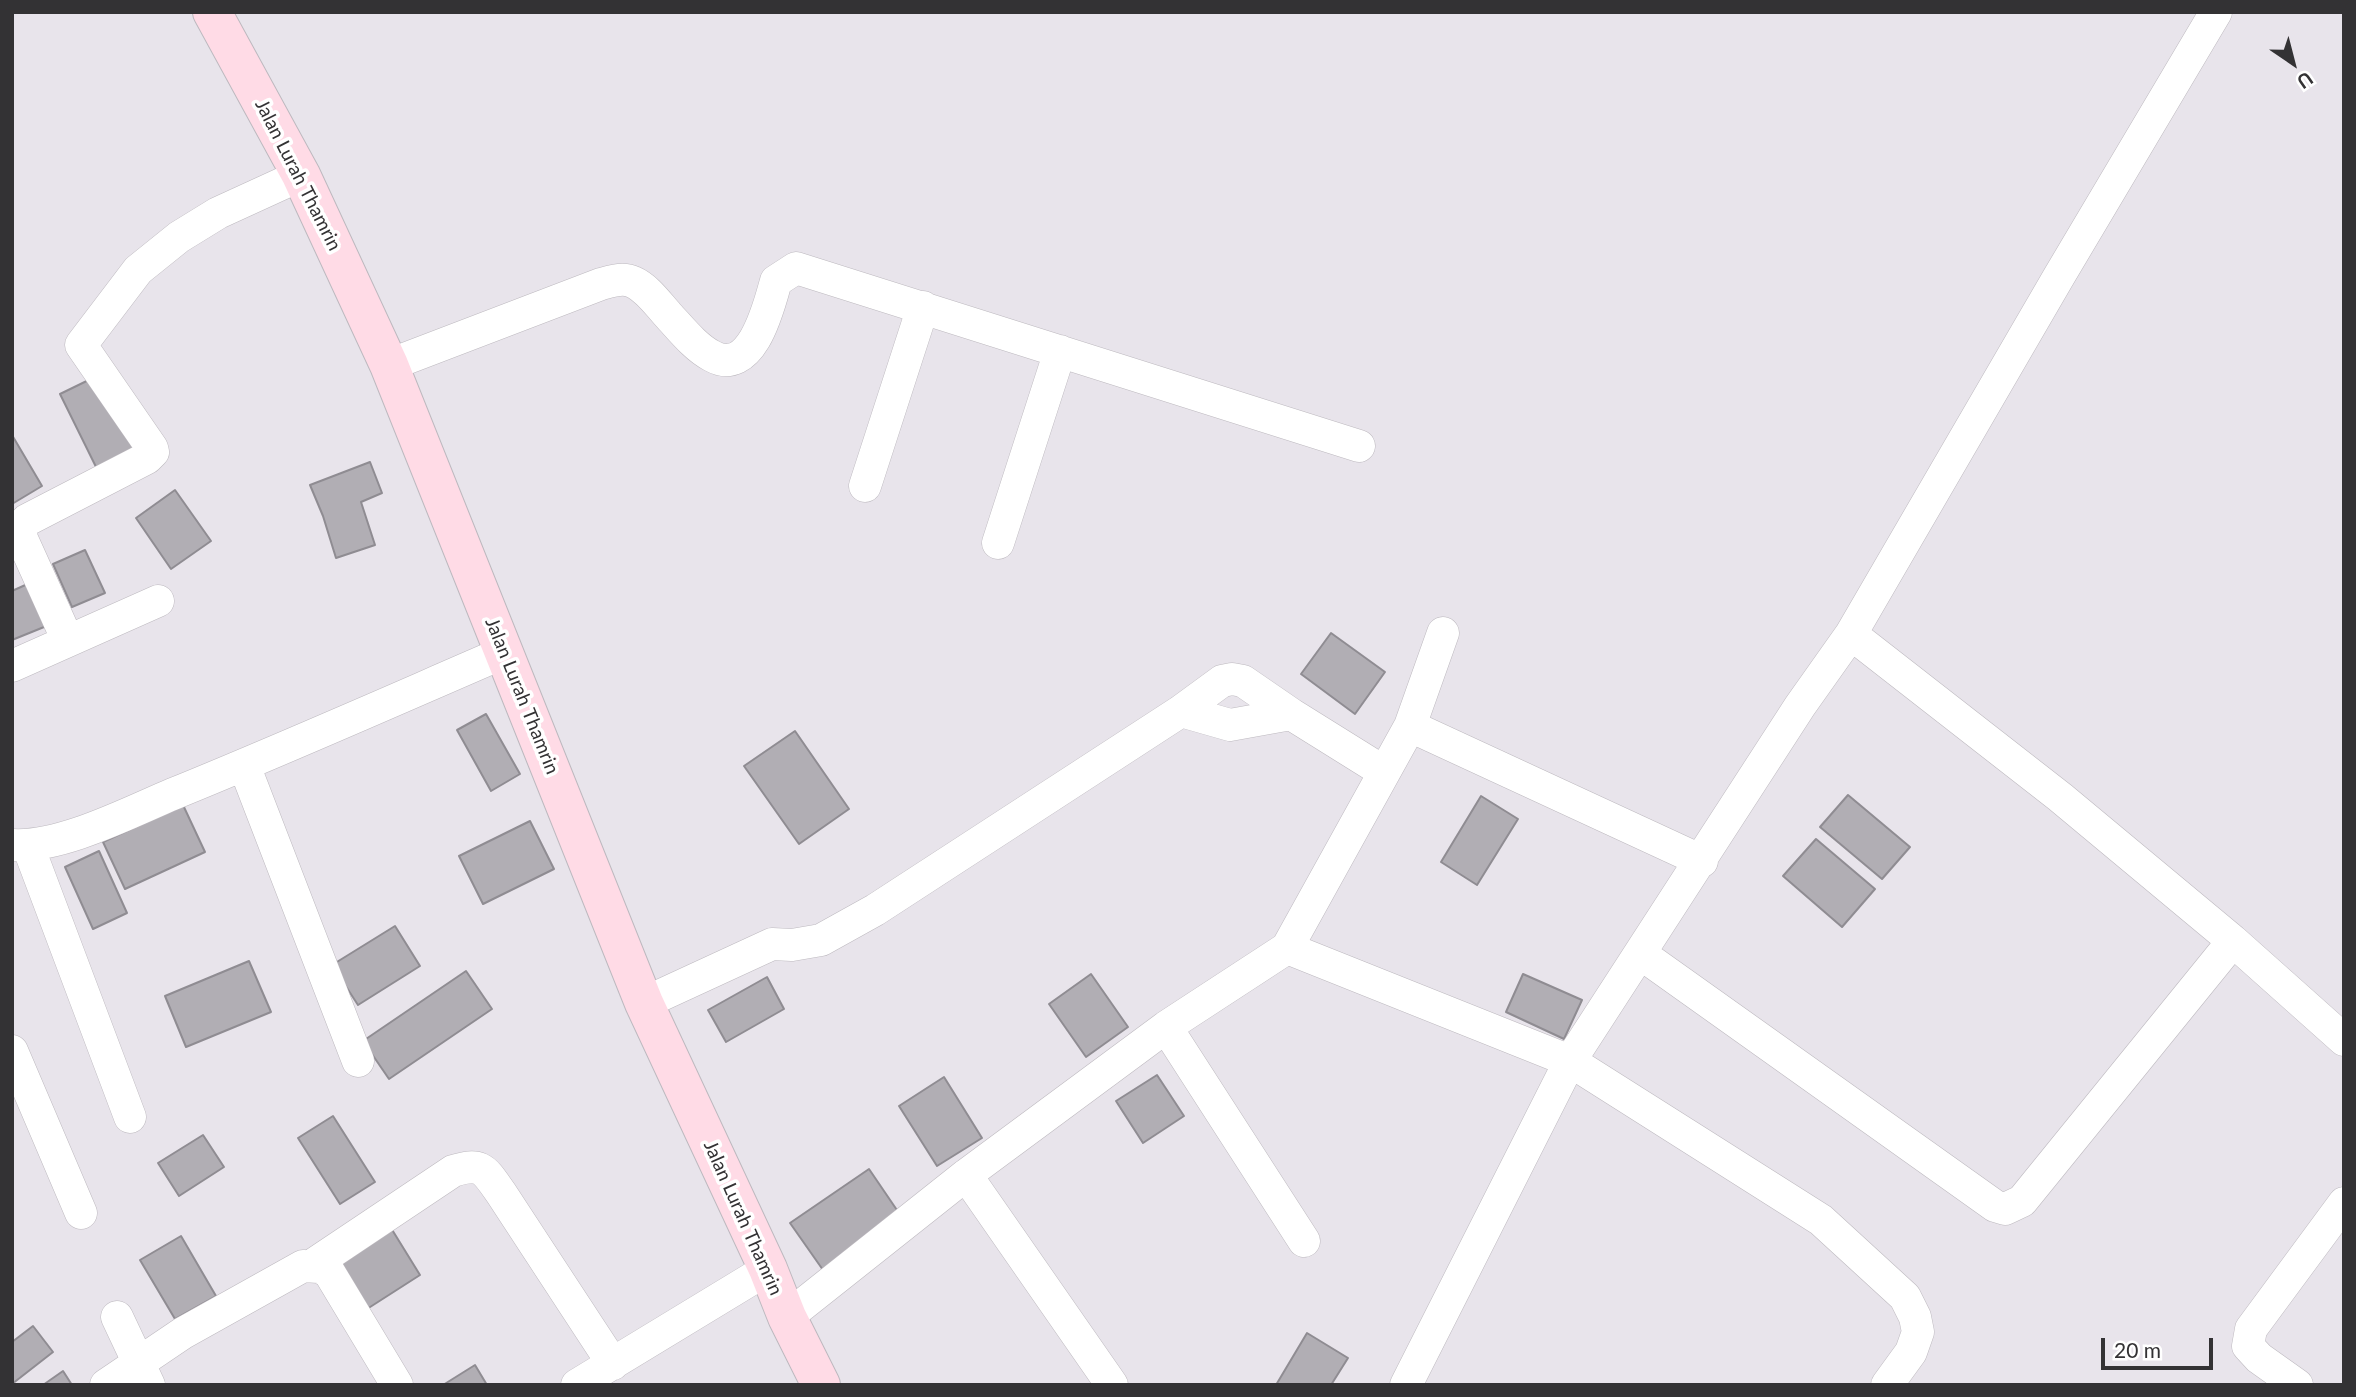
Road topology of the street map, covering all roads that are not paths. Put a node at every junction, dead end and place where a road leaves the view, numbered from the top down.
1 (212, 12) edge
2 (2216, 12) edge
3 (301, 175) junction
4 (923, 307) junction
5 (1060, 351) junction
6 (389, 365) junction
7 (1359, 446) dead end
8 (865, 486) dead end
9 (999, 543) dead end
10 (158, 601) dead end
11 (1443, 633) dead end
12 (1852, 634) junction
13 (68, 641) junction
14 (505, 652) junction
15 (12, 666) edge
16 (1181, 711) junction
17 (1291, 714) junction
18 (1410, 726) junction
19 (244, 765) junction
20 (1384, 772) junction
21 (20, 845) edge
22 (1702, 861) junction
23 (2233, 941) junction
24 (1287, 948) junction
25 (1641, 954) junction
26 (645, 1003) junction
27 (1166, 1027) junction
28 (2344, 1040) edge
29 (12, 1051) edge
30 (358, 1061) dead end
31 (1570, 1061) junction
32 (130, 1117) dead end
33 (966, 1175) junction
34 (2344, 1203) edge
35 (80, 1213) dead end
36 (1304, 1241) dead end
37 (312, 1266) junction
38 (768, 1269) junction
39 (117, 1317) dead end
40 (788, 1317) junction
41 (613, 1364) junction
42 (144, 1373) edge
43 (106, 1385) edge
44 (397, 1385) edge
45 (577, 1385) edge
46 (821, 1385) edge
47 (1112, 1385) edge
48 (1406, 1385) edge
49 (1887, 1385) edge
50 (2297, 1385) edge

1 - 3 street, Jalan Lurah Thamrin
2 - 12 street
3 - 6 street, Jalan Lurah Thamrin
3 - 13 street
4 - 5 street
4 - 6 street
4 - 8 street
5 - 7 street
5 - 9 street
6 - 14 street, Jalan Lurah Thamrin
10 - 13 street
11 - 18 street
12 - 22 street
12 - 23 street
13 - 15 street
14 - 19 street
14 - 26 street, Jalan Lurah Thamrin
16 - 17 street
16 - 17 street
16 - 26 street
17 - 20 street
18 - 20 street
18 - 22 street
19 - 21 street
19 - 30 street
20 - 24 street
21 - 32 street
22 - 25 street
23 - 25 street
23 - 28 street
24 - 27 street
24 - 31 street
25 - 31 street
26 - 38 street, Jalan Lurah Thamrin
27 - 33 street
27 - 36 street
29 - 35 street
31 - 48 street
31 - 49 street
33 - 40 street
33 - 47 street
34 - 50 street
37 - 41 street
37 - 42 street
37 - 44 street
38 - 40 street, Jalan Lurah Thamrin
38 - 41 street
39 - 42 street
40 - 46 street, Jalan Lurah Thamrin
41 - 45 street
42 - 43 street

